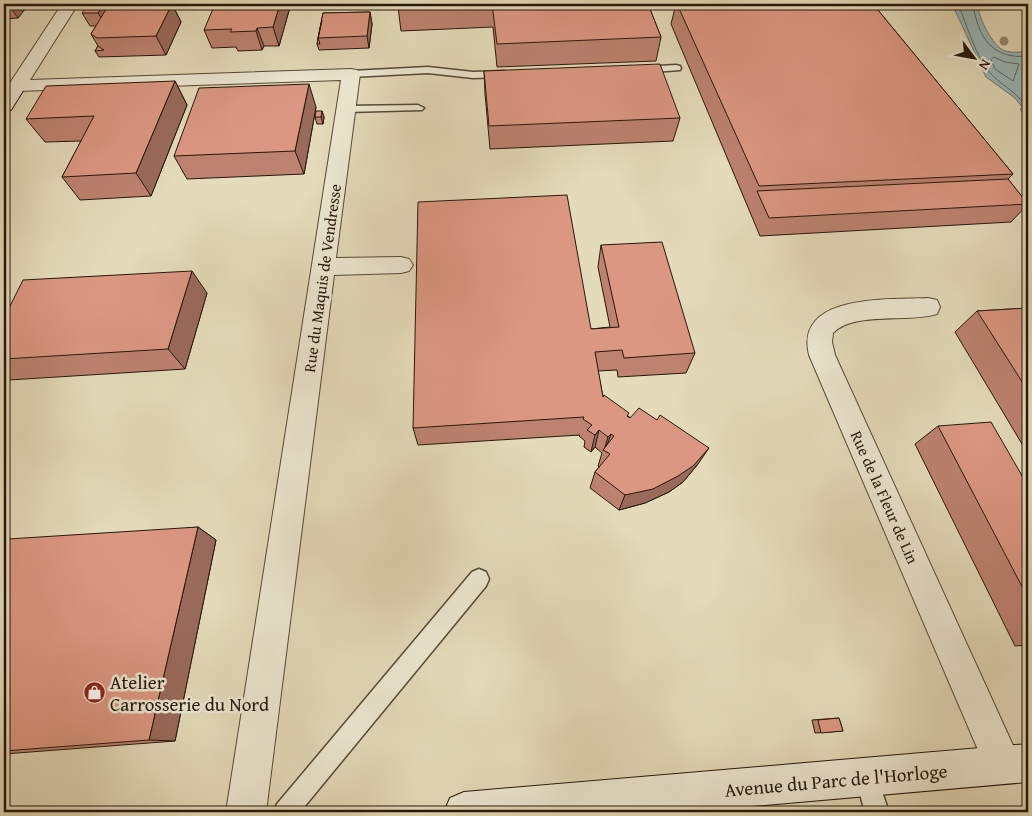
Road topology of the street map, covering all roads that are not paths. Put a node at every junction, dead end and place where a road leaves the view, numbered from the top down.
1 (70, 4) edge
2 (676, 68) dead end
3 (627, 70) edge
4 (521, 73) edge
5 (351, 74) junction
6 (8, 93) edge
7 (418, 108) dead end
8 (346, 109) junction
9 (401, 265) dead end
10 (324, 267) junction
11 (928, 307) dead end
12 (479, 579) dead end
13 (1016, 764) edge
14 (866, 777) junction
15 (515, 810) edge
16 (246, 812) edge
17 (285, 812) edge
18 (464, 812) edge
19 (877, 812) edge

1 - 6 street
2 - 3 lane
4 - 5 lane
5 - 6 street
5 - 8 street, Rue du Maquis de Vendresse
7 - 8 lane
8 - 10 street, Rue du Maquis de Vendresse
9 - 10 street
10 - 16 street, Rue du Maquis de Vendresse
11 - 13 street, Rue de la Fleur de Lin
12 - 17 lane
13 - 14 street, Avenue du Parc de l'Horloge
14 - 15 street, Avenue du Parc de l'Horloge
14 - 19 lane
15 - 18 street, Avenue du Parc de l'Horloge

